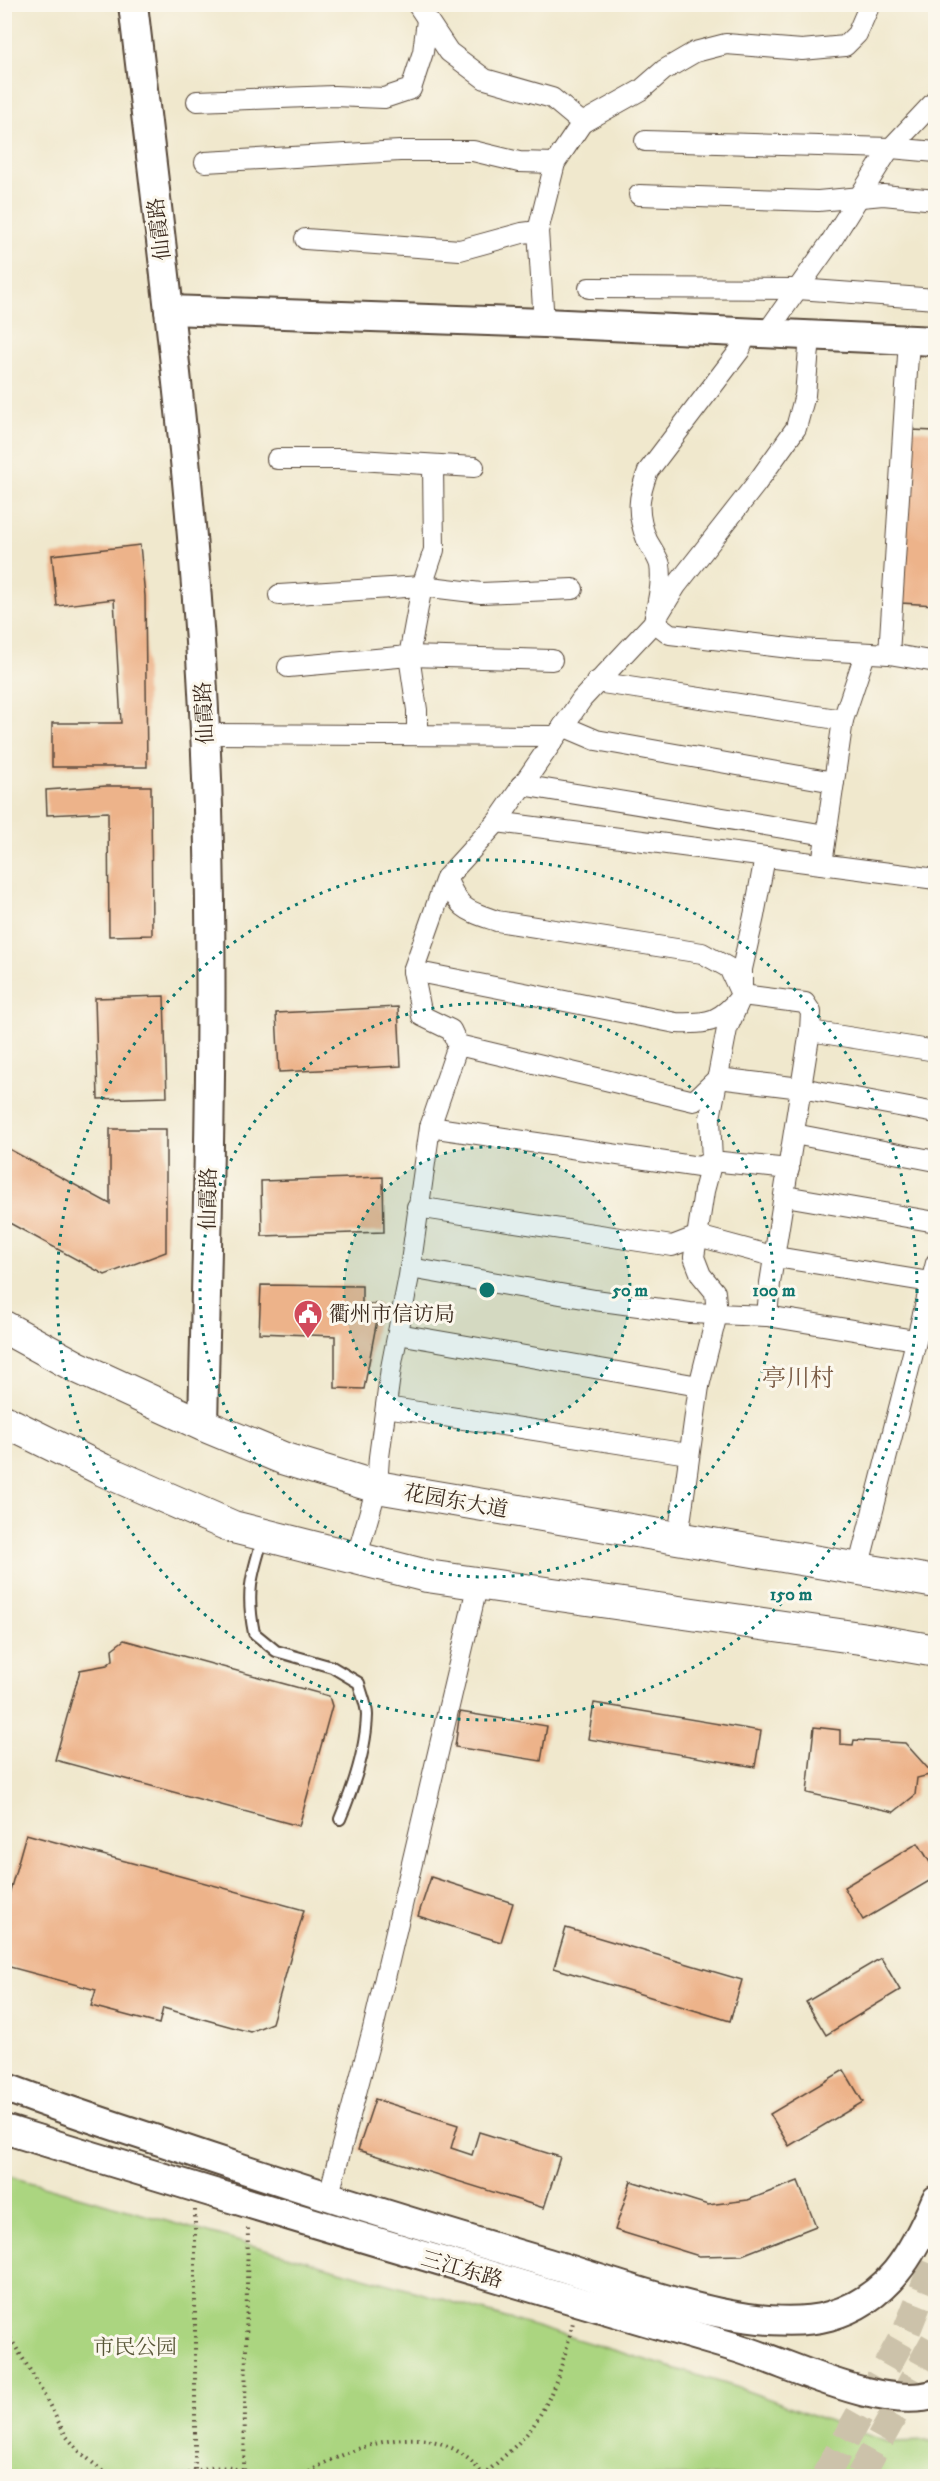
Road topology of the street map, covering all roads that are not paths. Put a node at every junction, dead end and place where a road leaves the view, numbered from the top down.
1 (133, 4) edge
2 (870, 4) edge
3 (422, 12) edge
4 (936, 100) edge
5 (197, 101) dead end
6 (582, 123) junction
7 (645, 141) dead end
8 (891, 148) junction
9 (936, 152) edge
10 (205, 162) dead end
11 (555, 163) junction
12 (639, 195) dead end
13 (857, 199) junction
14 (936, 200) edge
15 (538, 231) junction
16 (305, 239) dead end
17 (589, 288) dead end
18 (798, 289) junction
19 (936, 299) edge
20 (169, 310) junction
21 (544, 323) junction
22 (756, 334) junction
23 (810, 337) junction
24 (922, 341) edge
25 (277, 459) dead end
26 (433, 465) junction
27 (474, 467) dead end
28 (422, 586) junction
29 (573, 589) dead end
30 (279, 595) dead end
31 (654, 622) junction
32 (865, 654) junction
33 (889, 654) junction
34 (409, 656) junction
35 (552, 660) dead end
36 (936, 662) edge
37 (288, 667) dead end
38 (596, 682) junction
39 (843, 720) junction
40 (559, 731) junction
41 (206, 734) junction
42 (417, 735) junction
43 (834, 782) junction
44 (521, 785) junction
45 (497, 822) junction
46 (826, 835) junction
47 (765, 857) junction
48 (822, 864) junction
49 (446, 878) junction
50 (936, 879) edge
51 (413, 971) junction
52 (742, 995) junction
53 (810, 1030) junction
54 (458, 1045) junction
55 (936, 1050) edge
56 (718, 1078) junction
57 (801, 1088) junction
58 (936, 1113) edge
59 (430, 1126) junction
60 (794, 1134) junction
61 (712, 1161) junction
62 (936, 1161) edge
63 (789, 1169) junction
64 (785, 1196) junction
65 (417, 1207) junction
66 (936, 1222) edge
67 (698, 1236) junction
68 (776, 1257) junction
69 (936, 1263) edge
70 (410, 1268) junction
71 (930, 1282) junction
72 (717, 1314) junction
73 (767, 1316) junction
74 (4, 1327) edge
75 (398, 1334) junction
76 (915, 1340) junction
77 (699, 1386) junction
78 (386, 1407) junction
79 (4, 1421) edge
80 (203, 1425) junction
81 (688, 1454) junction
82 (377, 1487) junction
83 (264, 1535) junction
84 (678, 1538) junction
85 (356, 1559) junction
86 (858, 1569) junction
87 (926, 1578) edge
88 (478, 1583) junction
89 (934, 1652) edge
90 (340, 1819) dead end
91 (4, 2087) edge
92 (4, 2129) edge
93 (328, 2198) junction
94 (936, 2200) edge
95 (928, 2397) edge

1 - 20 street, 仙霞路
2 - 6 street
3 - 5 street
3 - 6 street
4 - 8 street
6 - 11 street
7 - 8 street
8 - 9 street
8 - 13 street
10 - 11 street
11 - 15 street
12 - 13 street
13 - 14 street
13 - 18 street
15 - 16 street
15 - 21 street
17 - 18 street
18 - 19 street
18 - 22 street
20 - 21 street
20 - 41 street, 仙霞路
21 - 22 street
22 - 23 street
22 - 31 street
23 - 24 street
23 - 31 street
24 - 33 street
25 - 26 street
26 - 27 street
26 - 28 street
28 - 29 street
28 - 30 street
28 - 34 street
31 - 32 street
31 - 38 street
32 - 33 street
32 - 39 street
33 - 36 street
34 - 35 street
34 - 37 street
34 - 42 street
38 - 39 street
38 - 40 street
39 - 43 street
40 - 42 street
40 - 43 street
40 - 44 street
41 - 42 street
41 - 80 street, 仙霞路
43 - 46 street
44 - 45 street
44 - 46 street
45 - 47 street
45 - 49 street
46 - 48 street
47 - 48 street
47 - 52 street
48 - 50 street
49 - 51 street
49 - 52 street
51 - 52 street
51 - 54 street
52 - 53 street
52 - 56 street
53 - 55 street
53 - 57 street
54 - 56 street
54 - 59 street
56 - 57 street
56 - 61 street
57 - 58 street
57 - 60 street
59 - 61 street
59 - 65 street
60 - 62 street
60 - 63 street
61 - 63 street
61 - 67 street
63 - 64 street
64 - 66 street
64 - 68 street
65 - 67 street
65 - 70 street
67 - 68 street
67 - 72 street
68 - 71 street
68 - 73 street
69 - 71 street
70 - 72 street
70 - 75 street
71 - 76 street
72 - 73 street
72 - 77 street
73 - 76 street
74 - 80 main road, 花园东大道
75 - 77 street
75 - 78 street
76 - 86 street
77 - 81 street
78 - 81 street
78 - 82 street
79 - 83 main road
80 - 82 main road, 花园东大道
81 - 84 street
82 - 84 main road, 花园东大道
82 - 85 street
83 - 85 main road
83 - 90 lane
84 - 86 main road, 花园东大道
85 - 88 main road
86 - 87 main road, 花园东大道
88 - 89 main road
88 - 93 street
91 - 93 street, 三江东路
92 - 95 street, 三江东路
93 - 94 street, 三江东路

